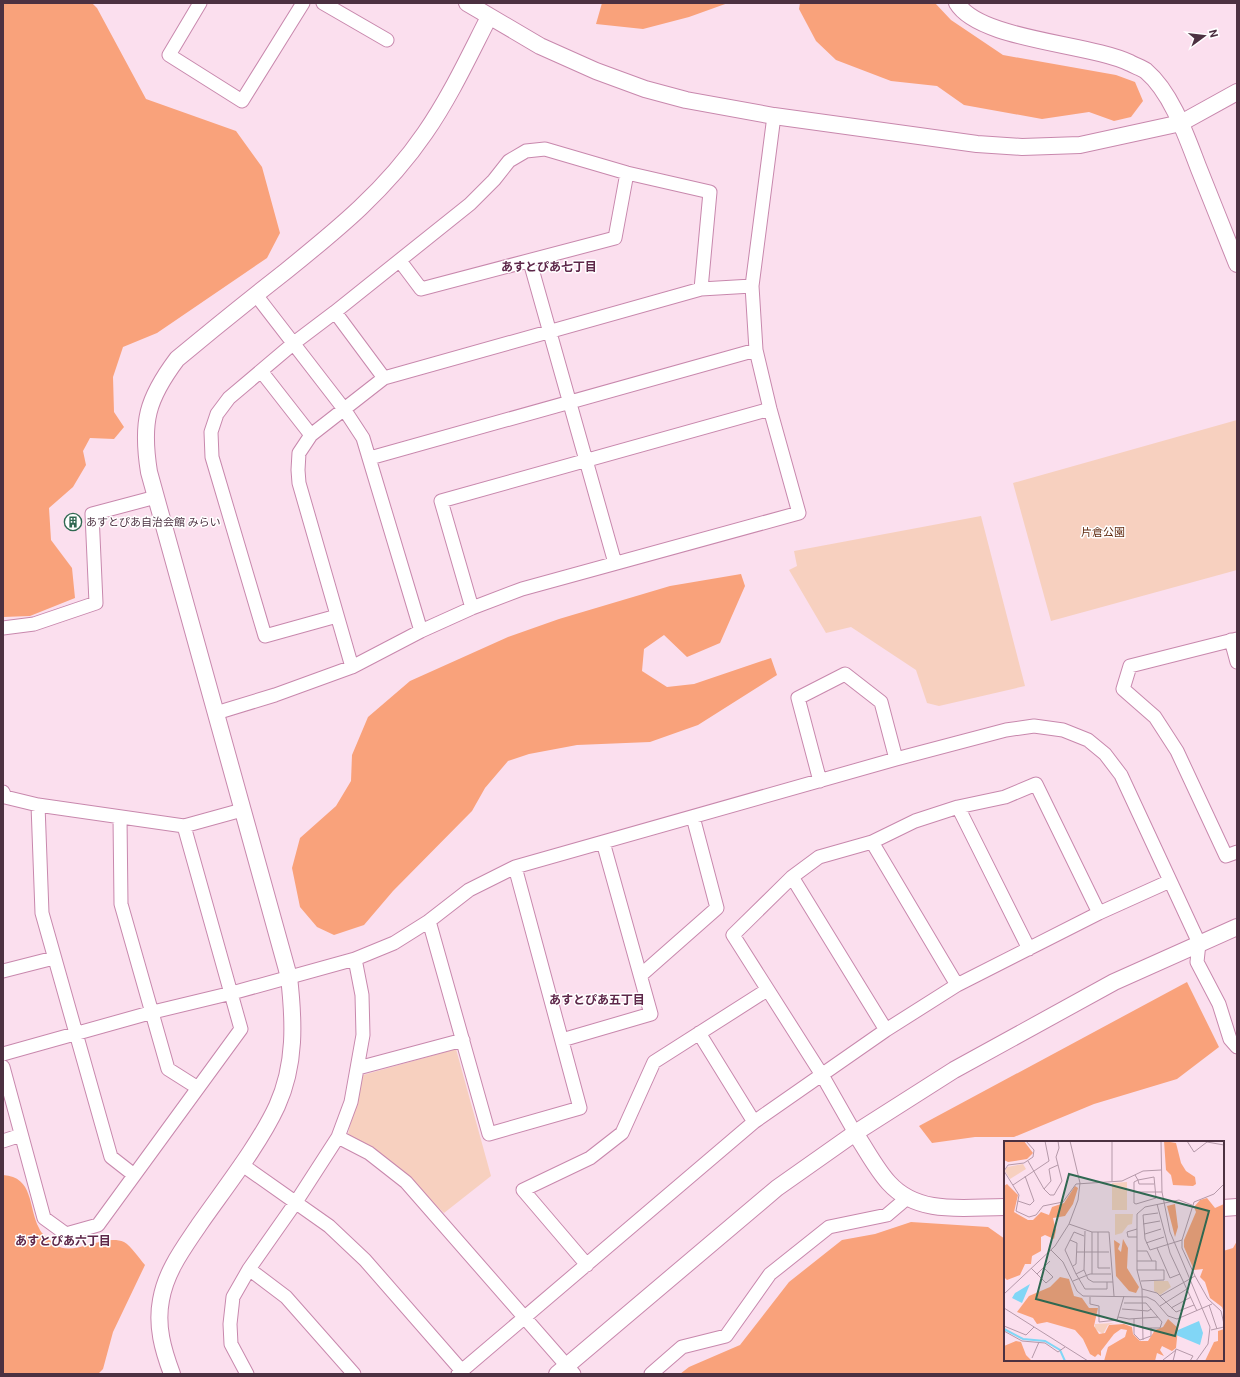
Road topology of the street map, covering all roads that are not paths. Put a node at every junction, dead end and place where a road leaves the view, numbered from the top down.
1 (200, 3) edge
2 (303, 3) edge
3 (324, 3) edge
4 (467, 3) edge
5 (957, 3) edge
6 (489, 17) junction
7 (387, 40) dead end
8 (1237, 92) edge
9 (774, 116) junction
10 (1181, 123) junction
11 (626, 173) junction
12 (400, 261) junction
13 (530, 262) junction
14 (1237, 264) edge
15 (752, 286) junction
16 (701, 289) junction
17 (256, 295) junction
18 (335, 312) junction
19 (550, 331) junction
20 (294, 343) junction
21 (756, 350) junction
22 (261, 371) junction
23 (384, 378) junction
24 (570, 401) junction
25 (344, 409) junction
26 (770, 409) junction
27 (311, 435) junction
28 (370, 458) junction
29 (586, 459) junction
30 (156, 497) junction
31 (615, 563) junction
32 (472, 608) junction
33 (337, 616) junction
34 (3, 628) edge
35 (421, 631) junction
36 (1234, 640) edge
37 (1237, 662) edge
38 (352, 667) junction
39 (216, 713) junction
40 (896, 759) junction
41 (820, 781) junction
42 (3, 792) edge
43 (38, 805) junction
44 (958, 807) junction
45 (242, 810) junction
46 (693, 817) junction
47 (120, 818) junction
48 (184, 826) junction
49 (603, 842) junction
50 (872, 842) junction
51 (1237, 852) edge
52 (515, 867) junction
53 (792, 877) junction
54 (1170, 881) junction
55 (1099, 914) junction
56 (429, 921) junction
57 (1237, 927) edge
58 (1199, 943) junction
59 (1029, 949) junction
60 (54, 958) junction
61 (355, 959) junction
62 (3, 971) edge
63 (641, 975) junction
64 (289, 977) junction
65 (957, 985) junction
66 (767, 990) junction
67 (232, 993) junction
68 (153, 1012) junction
69 (886, 1030) junction
70 (76, 1034) junction
71 (699, 1034) junction
72 (463, 1040) junction
73 (562, 1040) junction
74 (1237, 1047) edge
75 (3, 1054) edge
76 (3, 1067) edge
77 (358, 1068) junction
78 (822, 1075) junction
79 (198, 1088) junction
80 (754, 1122) junction
81 (855, 1133) junction
82 (21, 1135) junction
83 (338, 1137) junction
84 (3, 1141) edge
85 (241, 1164) junction
86 (134, 1175) junction
87 (907, 1198) junction
88 (296, 1202) junction
89 (1004, 1207) edge
90 (1224, 1208) edge
91 (1237, 1208) edge
92 (587, 1265) junction
93 (249, 1270) junction
94 (524, 1318) junction
95 (566, 1371) edge
96 (460, 1373) edge
97 (172, 1374) edge
98 (247, 1374) edge
99 (354, 1374) edge
100 (651, 1374) edge

1 - 2 street
3 - 7 street
4 - 6 street
5 - 10 street
6 - 9 street
6 - 17 street
8 - 10 street
9 - 10 street
9 - 15 street
10 - 14 street
11 - 12 street
11 - 13 street
11 - 16 street
12 - 13 street
12 - 18 street
13 - 19 street
15 - 16 street
15 - 21 street
16 - 19 street
17 - 20 street
17 - 30 street
18 - 20 street
18 - 23 street
19 - 23 street
19 - 24 street
20 - 22 street
20 - 25 street
21 - 24 street
21 - 26 street
22 - 27 street
22 - 33 street
23 - 25 street
24 - 28 street
24 - 29 street
25 - 27 street
25 - 28 street
26 - 29 street
26 - 31 street
27 - 33 street
28 - 35 street
29 - 31 street
29 - 32 street
30 - 34 street
30 - 39 street
31 - 32 street
32 - 35 street
33 - 38 street
35 - 38 street
36 - 37 street
36 - 51 street
38 - 39 street
39 - 45 street
40 - 41 street
40 - 41 street
40 - 54 street
41 - 46 street
42 - 43 street
43 - 47 street
43 - 60 street
44 - 50 street
44 - 55 street
44 - 59 street
45 - 48 street
45 - 64 street
46 - 49 street
46 - 63 street
47 - 48 street
47 - 68 street
48 - 67 street
49 - 52 street
49 - 63 street
50 - 53 street
50 - 65 street
52 - 56 street
52 - 73 street
53 - 66 street
53 - 69 street
54 - 55 street
54 - 58 street
55 - 59 street
56 - 61 street
56 - 72 street
57 - 58 street
58 - 74 street
58 - 81 street
59 - 65 street
60 - 62 street
60 - 70 street
61 - 64 street
61 - 77 street
63 - 73 street
64 - 67 street
64 - 85 street
65 - 69 street
66 - 71 street
66 - 78 street
67 - 68 street
67 - 79 street
68 - 70 street
68 - 79 street
69 - 78 street
70 - 75 street
70 - 86 street
71 - 80 street
71 - 92 street
72 - 73 street
72 - 77 street
76 - 82 street
77 - 83 street
78 - 80 street
78 - 81 street
79 - 86 street
80 - 92 street
81 - 87 street
81 - 95 street
82 - 84 street
82 - 86 street
83 - 88 street
83 - 94 street
85 - 88 street
85 - 97 street
87 - 89 street
87 - 100 street
88 - 93 street
88 - 96 street
90 - 91 street
92 - 94 street
93 - 98 street
93 - 99 street
94 - 95 street
94 - 96 street

